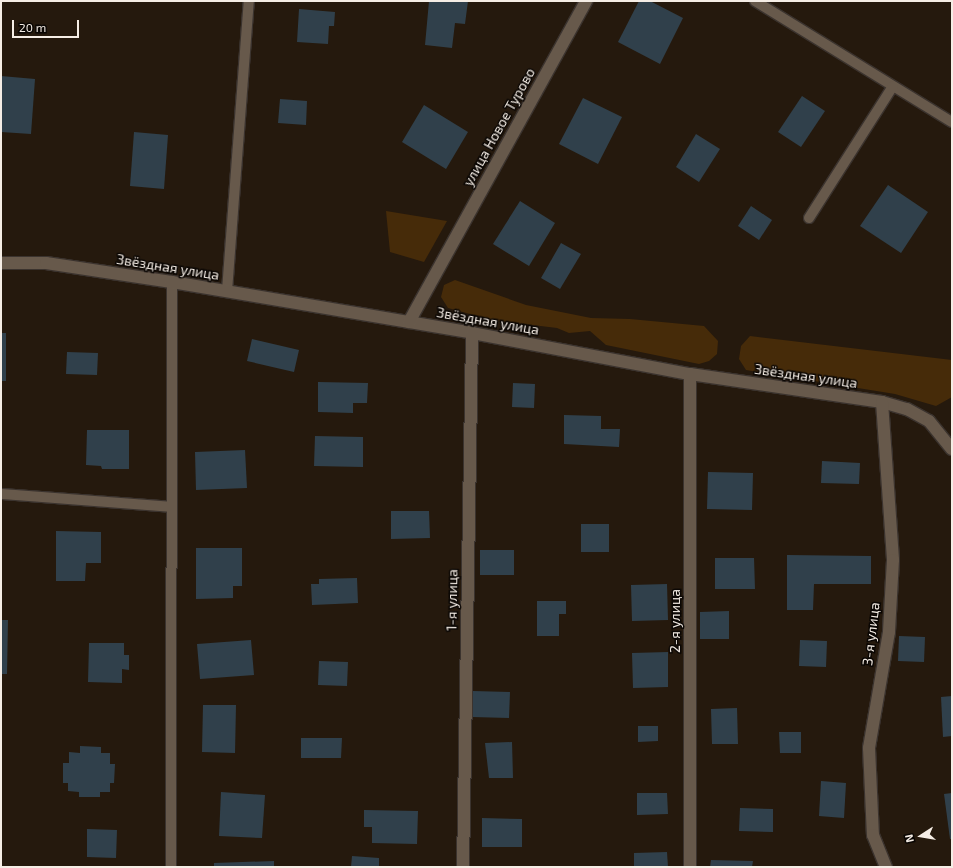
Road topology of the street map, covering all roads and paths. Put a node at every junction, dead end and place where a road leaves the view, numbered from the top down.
1 (249, 1) edge
2 (586, 1) edge
3 (755, 1) edge
4 (892, 86) junction
5 (952, 122) edge
6 (809, 218) dead end
7 (1, 263) edge
8 (172, 282) junction
9 (226, 291) junction
10 (409, 322) junction
11 (472, 333) junction
12 (690, 374) junction
13 (882, 402) junction
14 (952, 449) edge
15 (1, 494) edge
16 (172, 507) junction
17 (171, 867) edge
18 (463, 867) edge
19 (690, 867) edge
20 (886, 867) edge

1 - 9 lane
2 - 10 street, улица Новое Турово
3 - 4 lane
4 - 5 lane
4 - 6 lane
7 - 8 street, Звёздная улица
8 - 9 street, Звёздная улица
8 - 16 lane
9 - 10 street, Звёздная улица
10 - 11 street, Звёздная улица
11 - 12 street, Звёздная улица
11 - 18 street, 1-я улица
12 - 13 street, Звёздная улица
12 - 19 street, 2-я улица
13 - 14 street, Звёздная улица
13 - 20 street, 3-я улица
15 - 16 lane
16 - 17 lane

